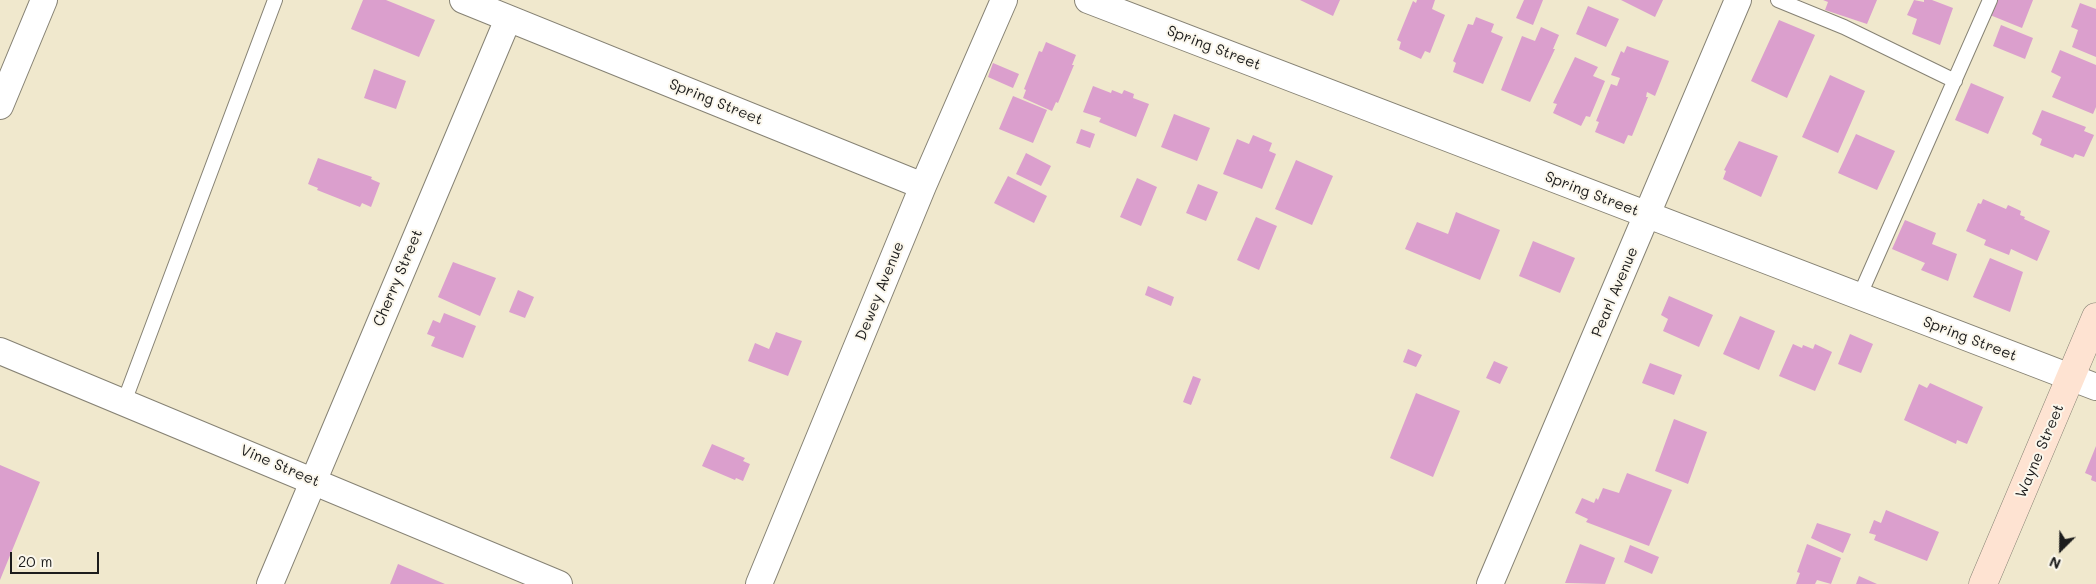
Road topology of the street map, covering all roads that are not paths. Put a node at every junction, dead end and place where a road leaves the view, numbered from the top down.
1 (44, 0) edge
2 (275, 0) edge
3 (463, 0) edge
4 (1004, 0) edge
5 (1088, 0) edge
6 (1738, 0) edge
7 (1778, 0) edge
8 (1990, 0) edge
9 (508, 19) junction
10 (1954, 81) junction
11 (0, 106) edge
12 (923, 186) junction
13 (1648, 215) junction
14 (1859, 297) junction
15 (2096, 317) edge
16 (0, 351) edge
17 (2070, 378) junction
18 (2096, 387) edge
19 (124, 402) junction
20 (313, 480) junction
21 (270, 584) edge
22 (559, 584) edge
23 (759, 584) edge
24 (1490, 584) edge
25 (1983, 584) edge

1 - 11 street
2 - 19 lane
3 - 9 street
4 - 12 street, Dewey Avenue
5 - 13 street, Spring Street
6 - 13 street, Pearl Avenue
7 - 10 lane
8 - 10 lane
9 - 12 street, Spring Street
9 - 20 street, Cherry Street
10 - 14 lane
12 - 23 street, Dewey Avenue
13 - 14 street, Spring Street
13 - 24 street, Pearl Avenue
14 - 17 street, Spring Street
15 - 17 main road, Wayne Street
16 - 19 street, Vine Street
17 - 18 street, Spring Street
17 - 25 main road, Wayne Street
19 - 20 street, Vine Street
20 - 21 street, Cherry Street
20 - 22 street, Vine Street

